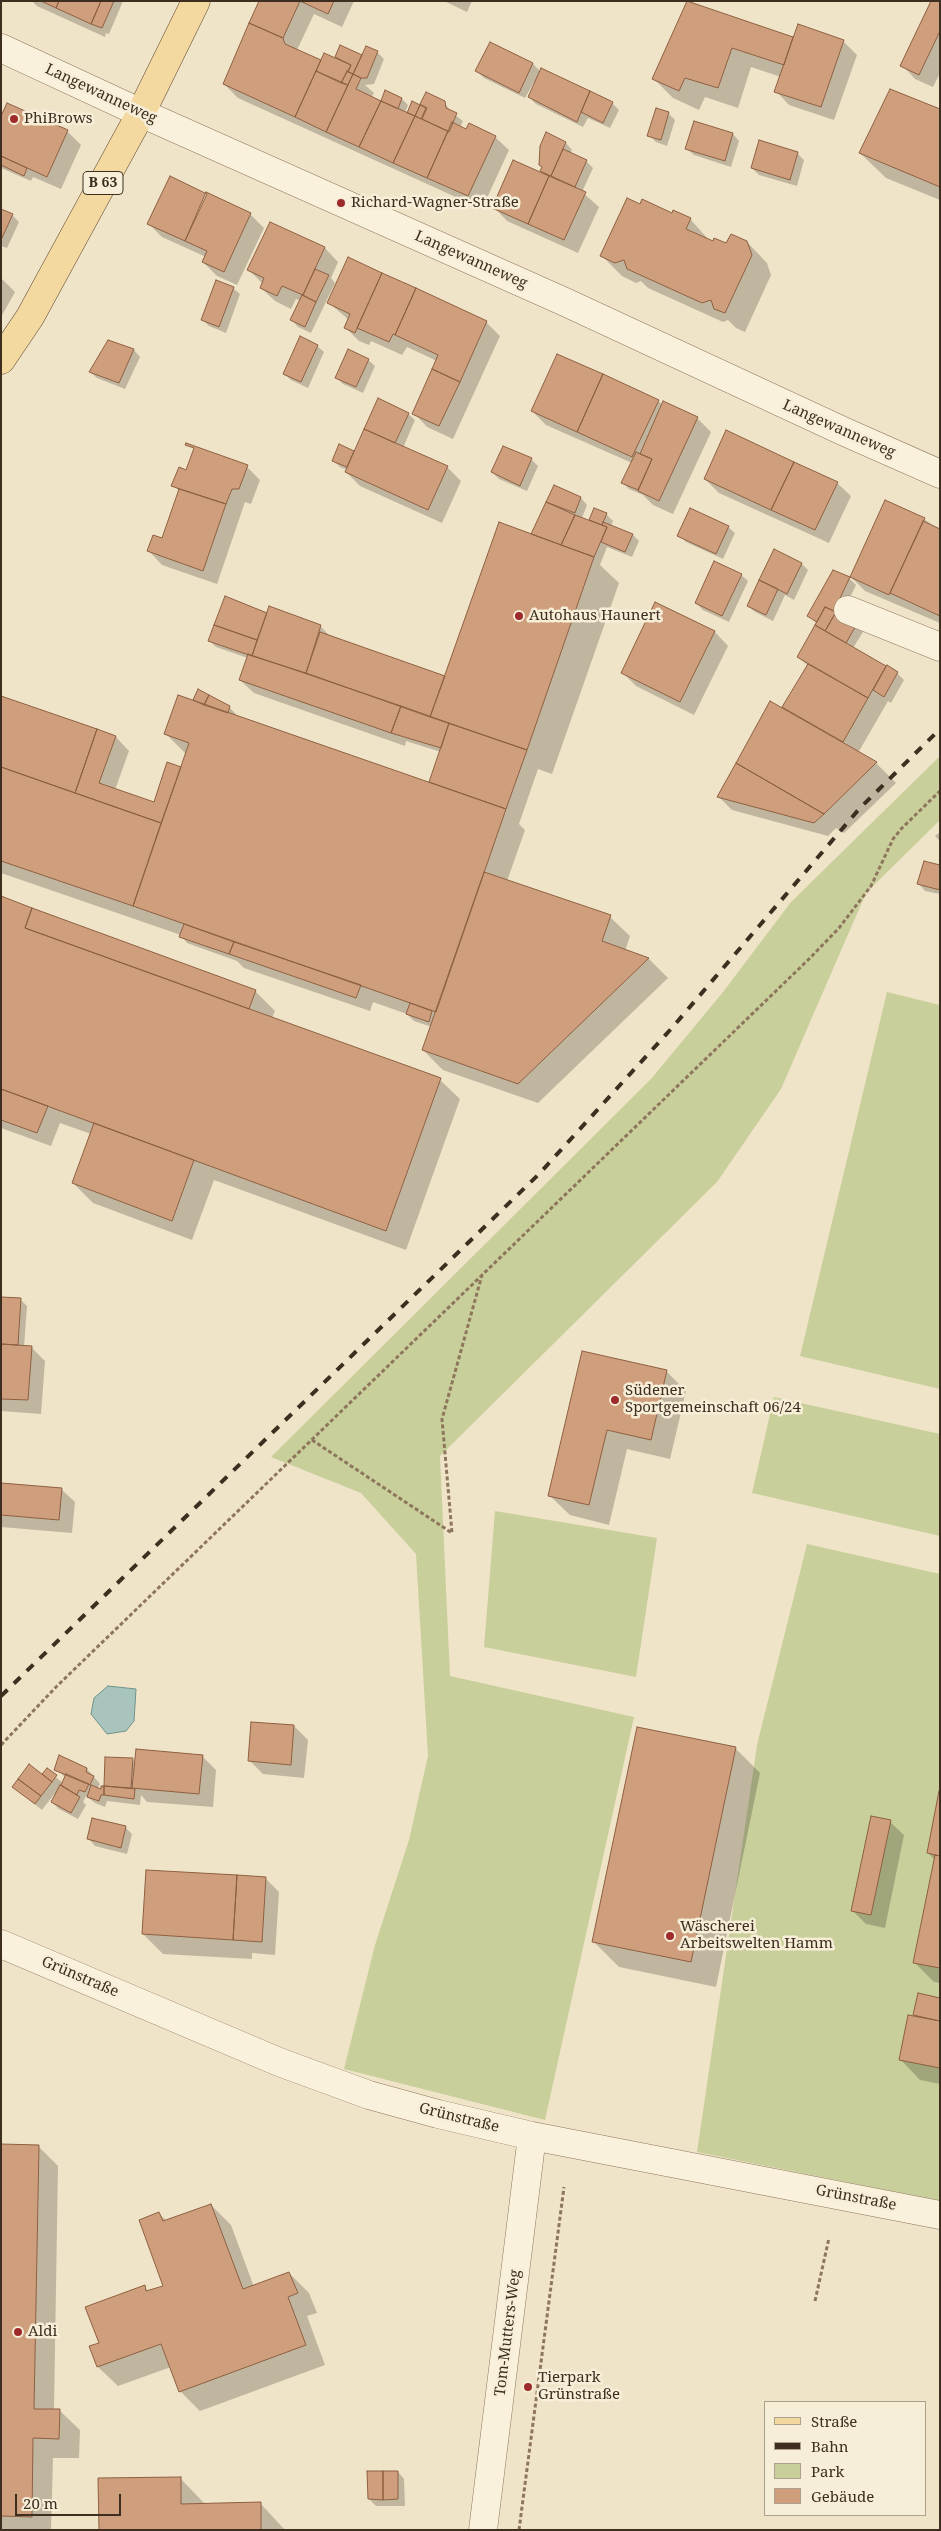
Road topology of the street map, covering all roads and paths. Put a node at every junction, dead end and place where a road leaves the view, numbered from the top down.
1 (196, 1) edge
2 (1, 48) edge
3 (141, 113) junction
4 (1, 360) edge
5 (940, 474) edge
6 (848, 610) dead end
7 (940, 647) edge
8 (940, 791) edge
9 (483, 1273) junction
10 (312, 1440) junction
11 (1, 1745) edge
12 (1, 1944) edge
13 (532, 2136) junction
14 (564, 2188) dead end
15 (940, 2215) edge
16 (829, 2238) dead end
17 (815, 2301) dead end
18 (483, 2530) edge
19 (518, 2530) edge

1 - 3 main road, B 63
2 - 3 street, Langewanneweg
3 - 4 main road, B 63
3 - 5 street, Langewanneweg
6 - 7 street
8 - 9 path
9 - 10 path
9 - 10 path
10 - 11 path
12 - 13 street, Grünstraße
13 - 15 street, Grünstraße
13 - 18 street, Tom-Mutters-Weg
14 - 19 path
16 - 17 path

